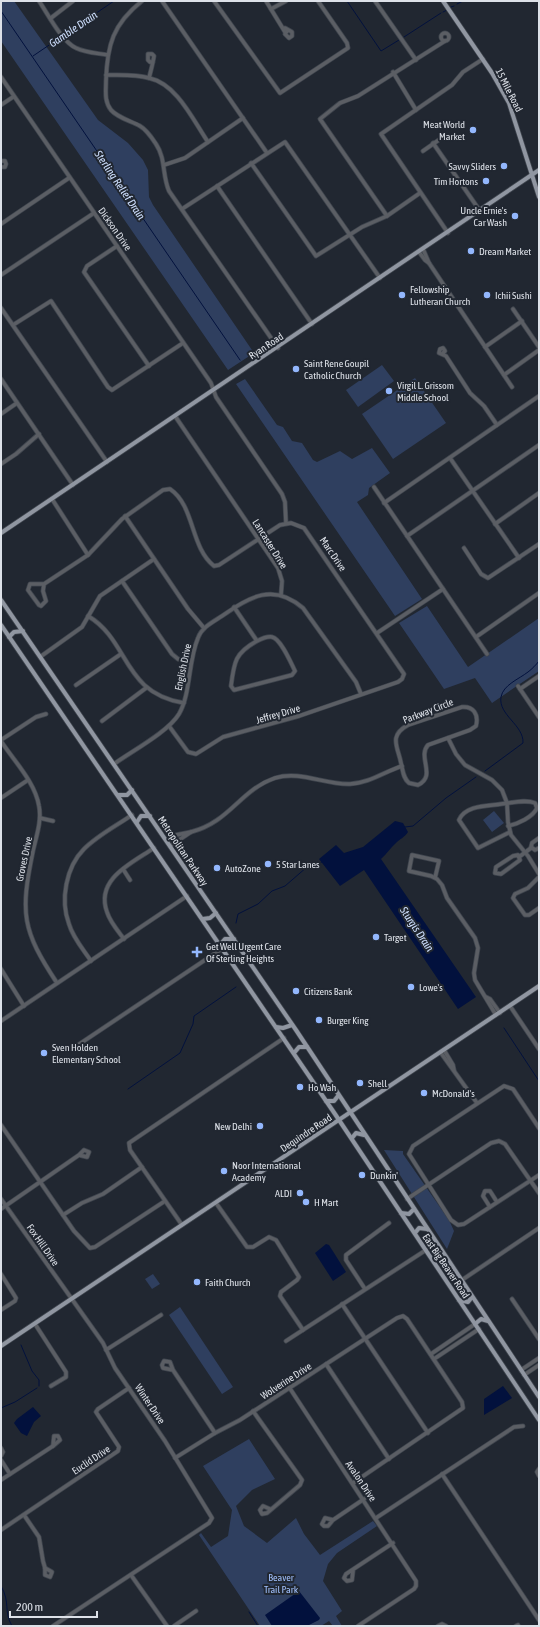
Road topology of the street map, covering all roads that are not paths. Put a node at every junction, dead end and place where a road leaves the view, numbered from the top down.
1 (40, 1) edge
2 (73, 1) edge
3 (142, 1) edge
4 (162, 1) edge
5 (214, 1) edge
6 (266, 1) edge
7 (286, 1) edge
8 (318, 1) edge
9 (375, 1) edge
10 (443, 1) edge
11 (271, 9) junction
12 (51, 18) junction
13 (286, 31) dead end
14 (443, 39) dead end
15 (108, 55) junction
16 (483, 59) junction
17 (416, 60) junction
18 (151, 63) dead end
19 (393, 72) junction
20 (106, 75) junction
21 (1, 77) edge
22 (149, 78) junction
23 (13, 97) junction
24 (1, 105) edge
25 (416, 110) junction
26 (243, 118) junction
27 (443, 137) dead end
28 (208, 142) junction
29 (433, 143) junction
30 (423, 151) dead end
31 (267, 153) junction
32 (1, 161) edge
33 (251, 163) junction
34 (164, 165) junction
35 (1, 168) edge
36 (539, 170) edge
37 (532, 175) junction
38 (69, 178) junction
39 (217, 186) junction
40 (420, 193) junction
41 (539, 197) edge
42 (182, 209) junction
43 (480, 211) junction
44 (94, 213) junction
45 (387, 216) junction
46 (1, 224) edge
47 (448, 233) junction
48 (350, 235) junction
49 (117, 246) junction
50 (421, 251) junction
51 (1, 275) edge
52 (380, 278) junction
53 (1, 308) edge
54 (513, 309) dead end
55 (522, 321) junction
56 (312, 324) junction
57 (13, 326) junction
58 (183, 343) junction
59 (485, 347) junction
60 (539, 347) edge
61 (278, 348) junction
62 (539, 350) edge
63 (444, 354) dead end
64 (149, 366) junction
65 (504, 375) junction
66 (1, 379) edge
67 (512, 387) dead end
68 (214, 390) junction
69 (539, 396) edge
70 (17, 403) junction
71 (1, 414) edge
72 (175, 416) junction
73 (497, 425) junction
74 (39, 434) junction
75 (539, 445) edge
76 (450, 458) junction
77 (107, 462) junction
78 (1, 464) edge
79 (73, 485) junction
80 (374, 487) dead end
81 (472, 491) junction
82 (539, 493) edge
83 (52, 499) junction
84 (384, 503) junction
85 (125, 516) junction
86 (286, 523) junction
87 (495, 524) junction
88 (1, 533) edge
89 (407, 536) junction
90 (258, 539) junction
91 (539, 544) edge
92 (464, 548) dead end
93 (88, 555) junction
94 (519, 558) junction
95 (154, 559) junction
96 (122, 581) junction
97 (44, 584) junction
98 (443, 589) junction
99 (539, 593) edge
100 (281, 595) junction
101 (1, 600) edge
102 (5, 605) junction
103 (234, 607) junction
104 (1, 610) edge
105 (88, 616) junction
106 (1, 625) edge
107 (204, 628) junction
108 (23, 631) junction
109 (377, 633) junction
110 (9, 637) junction
111 (476, 637) junction
112 (257, 641) junction
113 (121, 654) junction
114 (487, 654) dead end
115 (40, 657) junction
116 (191, 663) junction
117 (404, 676) joint
118 (539, 676) edge
119 (76, 684) dead end
120 (146, 688) junction
121 (361, 694) junction
122 (184, 703) junction
123 (46, 714) dead end
124 (539, 717) edge
125 (102, 721) dead end
126 (169, 726) junction
127 (448, 738) junction
128 (1, 740) edge
129 (114, 764) junction
130 (402, 766) junction
131 (28, 780) junction
132 (132, 790) junction
133 (118, 795) junction
134 (1, 798) edge
135 (507, 803) junction
136 (132, 815) junction
137 (150, 816) junction
138 (40, 818) junction
139 (53, 821) dead end
140 (137, 822) junction
141 (508, 826) junction
142 (510, 832) junction
143 (182, 835) junction
144 (539, 838) edge
145 (167, 841) junction
146 (170, 846) junction
147 (154, 848) junction
148 (531, 848) junction
149 (539, 848) edge
150 (525, 852) junction
151 (519, 857) junction
152 (122, 869) junction
153 (539, 874) edge
154 (539, 877) edge
155 (435, 878) junction
156 (130, 880) dead end
157 (187, 896) junction
158 (539, 908) edge
159 (216, 913) junction
160 (202, 919) junction
161 (124, 939) junction
162 (234, 939) junction
163 (222, 947) junction
164 (91, 961) junction
165 (1, 968) edge
166 (57, 983) junction
167 (539, 986) edge
168 (24, 1006) junction
169 (510, 1006) junction
170 (498, 1014) junction
171 (1, 1021) edge
172 (292, 1025) junction
173 (276, 1027) junction
174 (284, 1038) junction
175 (75, 1047) dead end
176 (307, 1048) junction
177 (539, 1049) edge
178 (294, 1052) junction
179 (442, 1052) junction
180 (338, 1096) junction
181 (326, 1101) junction
182 (477, 1103) junction
183 (350, 1113) junction
184 (340, 1120) junction
185 (1, 1125) edge
186 (539, 1128) edge
187 (365, 1135) junction
188 (352, 1138) junction
189 (78, 1155) dead end
190 (142, 1167) junction
191 (539, 1175) edge
192 (530, 1181) junction
193 (40, 1182) junction
194 (428, 1185) junction
195 (539, 1193) edge
196 (1, 1199) edge
197 (407, 1199) junction
198 (166, 1201) junction
199 (498, 1202) junction
200 (216, 1203) junction
201 (6, 1205) junction
202 (490, 1207) junction
203 (1, 1209) edge
204 (414, 1209) junction
205 (401, 1213) junction
206 (63, 1215) junction
207 (389, 1223) dead end
208 (182, 1225) junction
209 (539, 1228) edge
210 (428, 1229) junction
211 (415, 1233) junction
212 (426, 1250) junction
213 (1, 1274) edge
214 (462, 1280) junction
215 (365, 1289) junction
216 (472, 1297) junction
217 (72, 1299) junction
218 (512, 1299) dead end
219 (459, 1300) junction
220 (342, 1304) junction
221 (1, 1310) edge
222 (161, 1315) dead end
223 (488, 1321) junction
224 (35, 1324) junction
225 (475, 1324) junction
226 (479, 1329) junction
227 (303, 1330) junction
228 (456, 1337) junction
229 (365, 1338) junction
230 (539, 1339) edge
231 (286, 1341) dead end
232 (460, 1342) junction
233 (1, 1346) edge
234 (106, 1350) junction
235 (431, 1354) junction
236 (539, 1358) edge
237 (434, 1359) junction
238 (326, 1364) junction
239 (539, 1365) edge
240 (173, 1370) dead end
241 (521, 1370) junction
242 (524, 1375) junction
243 (51, 1386) dead end
244 (289, 1387) junction
245 (129, 1388) junction
246 (539, 1397) edge
247 (254, 1411) junction
248 (539, 1420) edge
249 (523, 1426) dead end
250 (215, 1433) junction
251 (428, 1433) junction
252 (53, 1446) dead end
253 (1, 1448) edge
254 (1, 1456) edge
255 (175, 1458) junction
256 (389, 1459) junction
257 (1, 1460) edge
258 (539, 1468) edge
259 (10, 1474) junction
260 (442, 1474) junction
261 (539, 1476) edge
262 (1, 1480) edge
263 (352, 1483) junction
264 (364, 1499) junction
265 (270, 1509) dead end
266 (24, 1515) junction
267 (376, 1518) junction
268 (333, 1520) dead end
269 (1, 1530) edge
270 (393, 1543) junction
271 (45, 1568) dead end
272 (353, 1570) dead end
273 (131, 1575) junction
274 (196, 1611) dead end
275 (539, 1620) edge
276 (445, 1625) edge
277 (54, 1626) edge
278 (167, 1626) edge
279 (174, 1626) edge
280 (358, 1626) edge
281 (438, 1626) edge

1 - 12 street
2 - 12 street
3 - 15 street
4 - 26 street
5 - 8 street
6 - 11 street
7 - 11 street
9 - 17 street
10 - 16 main road, 15 Mile Road
11 - 13 street
12 - 15 street
14 - 17 street
15 - 20 street
16 - 25 street
16 - 37 main road, 15 Mile Road
17 - 19 street
18 - 22 street
19 - 25 street
19 - 45 street
20 - 22 street
20 - 34 street
21 - 23 street, Dickson Drive
22 - 28 street
23 - 24 street
23 - 38 street, Dickson Drive
25 - 40 street
26 - 28 street
26 - 31 street
27 - 29 street
28 - 34 street
29 - 30 street
29 - 43 street
31 - 33 street
31 - 48 street
32 - 35 street
33 - 39 street
33 - 48 street
34 - 42 street
36 - 37 main road, Ryan Road
37 - 41 main road, 15 Mile Road
37 - 43 main road, Ryan Road
38 - 44 street, Dickson Drive
38 - 46 street
39 - 42 street
39 - 56 street
40 - 45 street
40 - 47 street
42 - 61 street
43 - 47 main road, Ryan Road
44 - 49 street, Dickson Drive
44 - 51 street
45 - 48 street
47 - 50 main road, Ryan Road
48 - 52 street
49 - 58 street, Dickson Drive
49 - 64 street
50 - 52 main road, Ryan Road
50 - 59 street
52 - 56 main road, Ryan Road
53 - 57 street
54 - 55 street
55 - 59 street
55 - 60 street
56 - 61 main road, Ryan Road
57 - 64 street
57 - 77 street
58 - 64 street
58 - 68 street, Dickson Drive
59 - 65 street
61 - 68 main road, Ryan Road
62 - 65 street
63 - 73 street
65 - 67 street
66 - 70 street
68 - 72 main road, Ryan Road
68 - 86 street, Dickson Drive
69 - 73 street
70 - 71 street
70 - 74 street
72 - 77 main road, Ryan Road
72 - 90 street, Lancaster Drive
73 - 76 street
74 - 78 street
74 - 79 street
75 - 81 street
76 - 81 street
76 - 84 street
77 - 79 main road, Ryan Road
79 - 83 main road, Ryan Road
80 - 84 street
81 - 87 street
81 - 89 street
82 - 87 street
83 - 88 main road, Ryan Road
83 - 93 street
84 - 89 street
85 - 90 street
85 - 93 street
85 - 95 street
86 - 90 street
86 - 109 street, Marc Drive
87 - 94 street
89 - 98 street
90 - 100 street, Lancaster Drive
91 - 94 street
92 - 94 street
93 - 97 street
95 - 96 street
95 - 107 street
96 - 105 street
96 - 116 street
97 - 97 street
98 - 109 street
98 - 111 street
99 - 111 street
100 - 103 street, English Drive
100 - 121 street
101 - 102 main road, Metropolitan Parkway
102 - 104 main road
102 - 108 main road, Metropolitan Parkway
103 - 107 street, English Drive
103 - 112 street
105 - 113 street
105 - 115 street
106 - 110 main road
107 - 116 street, English Drive
108 - 110 main road
108 - 115 main road, Metropolitan Parkway
109 - 117 street, Marc Drive
110 - 133 main road
111 - 114 street
112 - 112 street
113 - 119 street
113 - 120 street
115 - 129 main road, Metropolitan Parkway
116 - 122 street, English Drive
117 - 121 street, Jeffrey Drive
118 - 124 street
120 - 122 street
120 - 125 street
121 - 126 street, Jeffrey Drive
122 - 126 street, English Drive
123 - 128 street
126 - 129 street, English Drive
127 - 130 street, Parkway Circle
127 - 130 street, Parkway Circle
127 - 135 street
128 - 131 street, Groves Drive
129 - 132 main road, Metropolitan Parkway
130 - 143 street
131 - 134 street
131 - 138 street, Groves Drive
132 - 133 main road
132 - 137 main road, Metropolitan Parkway
133 - 136 main road
135 - 141 street
135 - 141 street
135 - 142 street
136 - 140 main road
136 - 164 street
137 - 140 main road
137 - 145 main road, Metropolitan Parkway
138 - 139 street
138 - 166 street, Groves Drive
140 - 147 main road
141 - 142 street
142 - 150 street
143 - 145 street
143 - 146 street
144 - 148 street
145 - 146 main road, Metropolitan Parkway
146 - 159 main road, Metropolitan Parkway
147 - 152 street
147 - 157 main road
148 - 149 street
148 - 150 street
150 - 151 street
150 - 153 street
151 - 151 street
152 - 156 street
152 - 161 street
154 - 158 street
155 - 155 street
155 - 170 street
157 - 160 main road
157 - 161 street
159 - 160 main road
159 - 162 main road, Metropolitan Parkway
160 - 163 main road
161 - 164 street
162 - 163 main road
162 - 172 main road, Metropolitan Parkway
163 - 173 main road
163 - 175 street
164 - 166 street
165 - 168 street
166 - 168 street
167 - 169 main road, Dequindre Road
168 - 171 street
169 - 170 main road, Dequindre Road
169 - 177 street
170 - 179 main road, Dequindre Road
172 - 173 main road
172 - 176 main road, Metropolitan Parkway
173 - 174 main road
174 - 178 main road
174 - 190 street
176 - 178 main road
176 - 180 main road, Metropolitan Parkway
178 - 181 main road
179 - 182 street
179 - 183 main road, Dequindre Road
180 - 181 main road
180 - 183 main road, Metropolitan Parkway
181 - 184 main road
182 - 186 street
182 - 194 street
183 - 184 main road, Dequindre Road
183 - 187 main road, East Big Beaver Road
184 - 188 main road, East Big Beaver Road
184 - 200 main road, Dequindre Road
185 - 193 street
187 - 188 main road
187 - 197 main road, East Big Beaver Road
188 - 205 main road, East Big Beaver Road
189 - 193 street
190 - 198 street
190 - 206 street
191 - 192 street
192 - 194 street
192 - 195 street
192 - 199 street
193 - 201 street
193 - 206 street
194 - 197 street
194 - 202 street
196 - 201 street, Fox Hill Drive
197 - 204 main road, East Big Beaver Road
198 - 206 street
198 - 208 street
199 - 202 street
199 - 202 street
200 - 208 main road, Dequindre Road
200 - 227 street
201 - 203 street
201 - 217 street, Fox Hill Drive
204 - 205 main road
204 - 210 main road, East Big Beaver Road
205 - 211 main road, East Big Beaver Road
207 - 215 street
208 - 217 main road, Dequindre Road
209 - 214 street
210 - 211 main road
210 - 214 main road, East Big Beaver Road
211 - 212 main road, East Big Beaver Road
212 - 215 street
212 - 219 main road, East Big Beaver Road
213 - 221 street
214 - 216 main road, East Big Beaver Road
215 - 220 street
216 - 219 main road
216 - 223 main road, East Big Beaver Road
217 - 224 main road, Dequindre Road
217 - 234 street, Winter Drive
218 - 230 street
219 - 225 main road, East Big Beaver Road
220 - 227 street
220 - 229 street
222 - 234 street
223 - 225 main road
223 - 241 main road, East Big Beaver Road
224 - 233 main road, Dequindre Road
224 - 243 street
225 - 226 main road, East Big Beaver Road
225 - 228 street
226 - 232 street
226 - 248 main road, East Big Beaver Road
227 - 231 street
228 - 232 street
228 - 235 street
229 - 235 street, Wolverine Drive
229 - 238 street, Wolverine Drive
229 - 251 street
232 - 237 street
234 - 245 street, Winter Drive
235 - 237 street
236 - 241 street
237 - 251 street
238 - 244 street, Wolverine Drive
238 - 256 street
239 - 242 street
240 - 250 street
241 - 242 main road, East Big Beaver Road
242 - 246 main road, East Big Beaver Road
244 - 247 street, Wolverine Drive
244 - 263 street, Avalon Drive
245 - 255 street, Winter Drive
245 - 266 street, Euclid Drive
247 - 250 street, Wolverine Drive
247 - 265 street
249 - 260 street
250 - 255 street, Wolverine Drive
251 - 256 street
252 - 259 street
253 - 254 street
255 - 273 street, Winter Drive
256 - 263 street
257 - 259 street
258 - 261 street
259 - 262 street
260 - 267 street
260 - 275 street
263 - 264 street, Avalon Drive
264 - 267 street, Avalon Drive
264 - 268 street
266 - 269 street, Euclid Drive
266 - 271 street
267 - 270 street, Avalon Drive
270 - 272 street
270 - 280 street, Avalon Drive
273 - 277 street
273 - 278 street
274 - 279 street
276 - 281 street

